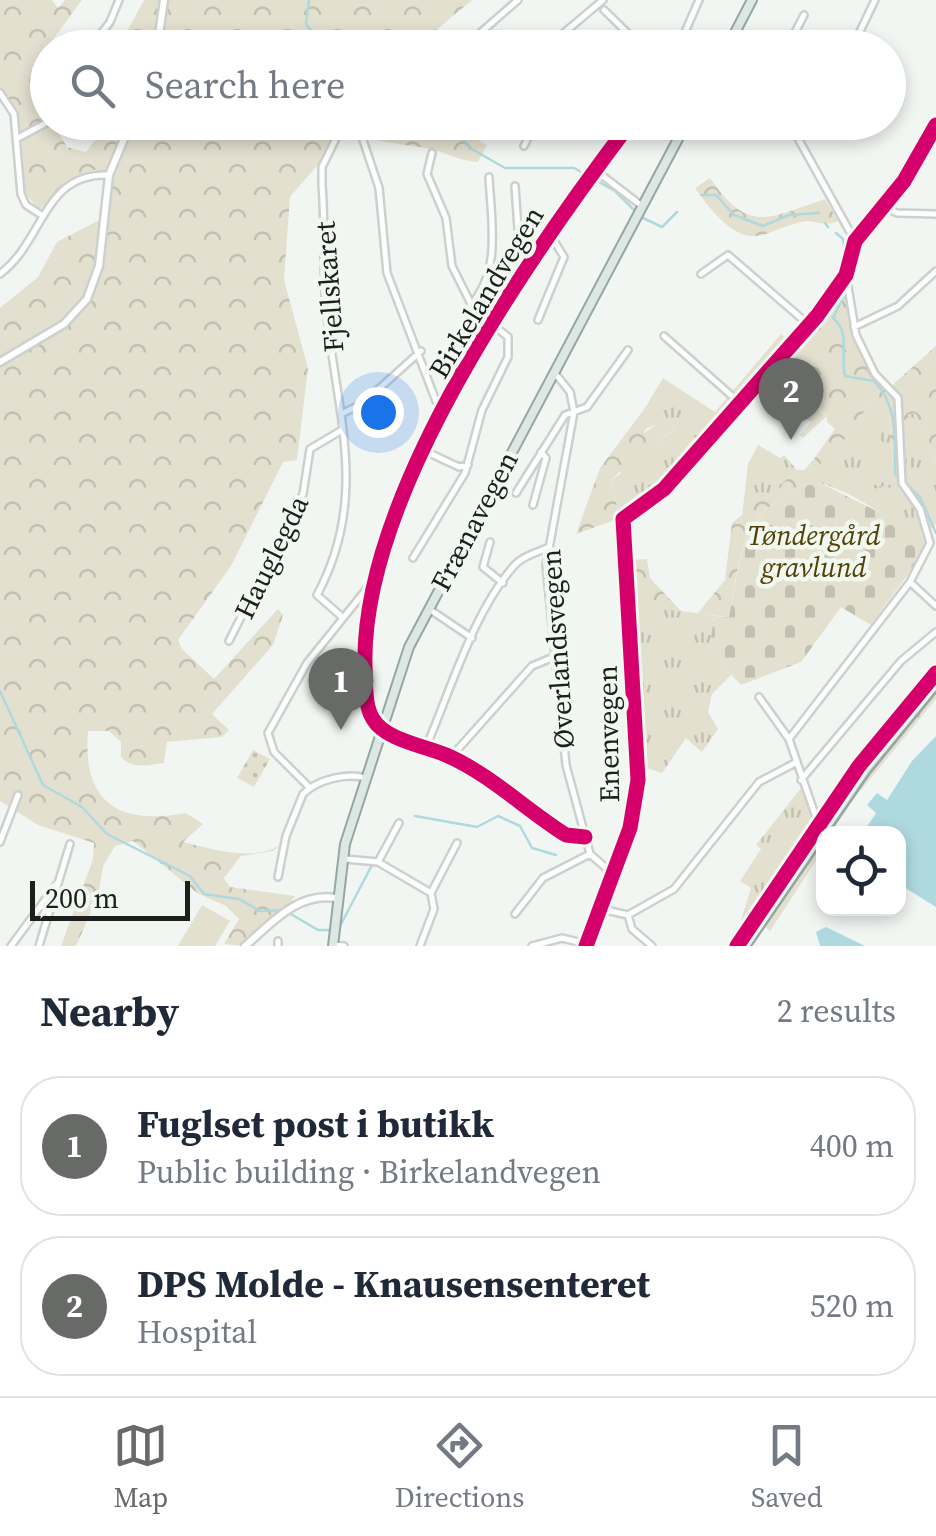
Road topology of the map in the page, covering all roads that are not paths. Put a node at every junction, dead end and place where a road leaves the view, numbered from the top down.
1 (119, 0) edge
2 (164, 0) edge
3 (518, 0) edge
4 (603, 0) edge
5 (699, 0) edge
6 (752, 0) edge
7 (875, 0) edge
8 (604, 10) dead end
9 (804, 15) dead end
10 (104, 30) edge
11 (160, 30) edge
12 (484, 30) edge
13 (567, 30) edge
14 (623, 30) edge
15 (686, 30) edge
16 (736, 30) edge
17 (796, 30) edge
18 (861, 30) edge
19 (2, 96) edge
20 (936, 125) edge
21 (30, 132) edge
22 (16, 139) junction
23 (123, 140) edge
24 (335, 140) edge
25 (363, 140) edge
26 (527, 140) edge
27 (617, 140) edge
28 (677, 140) edge
29 (800, 140) edge
30 (524, 146) dead end
31 (432, 153) dead end
32 (595, 170) junction
33 (109, 175) junction
34 (489, 178) dead end
35 (515, 186) dead end
36 (642, 206) junction
37 (883, 207) junction
38 (936, 214) edge
39 (43, 216) junction
40 (548, 232) junction
41 (855, 241) junction
42 (936, 270) edge
43 (521, 272) junction
44 (0, 274) edge
45 (701, 274) dead end
46 (846, 275) junction
47 (470, 306) junction
48 (538, 320) dead end
49 (492, 324) junction
50 (809, 326) junction
51 (854, 328) junction
52 (486, 334) junction
53 (664, 336) dead end
54 (628, 350) dead end
55 (421, 351) junction
56 (0, 362) edge
57 (554, 372) junction
58 (741, 404) junction
59 (446, 408) junction
60 (574, 412) junction
61 (343, 413) junction
62 (342, 430) junction
63 (425, 451) junction
64 (541, 452) junction
65 (468, 465) junction
66 (516, 493) dead end
67 (533, 505) dead end
68 (490, 542) dead end
69 (547, 548) junction
70 (414, 558) dead end
71 (373, 581) junction
72 (910, 582) junction
73 (503, 583) junction
74 (936, 606) edge
75 (428, 608) junction
76 (341, 616) junction
77 (936, 632) edge
78 (472, 638) junction
79 (229, 641) dead end
80 (554, 657) junction
81 (936, 684) edge
82 (759, 697) dead end
83 (381, 730) junction
84 (788, 739) junction
85 (426, 747) junction
86 (451, 758) junction
87 (794, 763) junction
88 (365, 778) junction
89 (801, 780) junction
90 (309, 787) junction
91 (18, 795) dead end
92 (399, 823) dead end
93 (818, 823) dead end
94 (585, 837) junction
95 (0, 842) edge
96 (457, 843) dead end
97 (70, 844) dead end
98 (590, 854) junction
99 (342, 860) junction
100 (378, 862) junction
101 (614, 875) junction
102 (278, 877) dead end
103 (59, 883) junction
104 (431, 893) junction
105 (336, 898) junction
106 (601, 909) junction
107 (515, 914) dead end
108 (628, 916) junction
109 (586, 945) edge
110 (11, 946) edge
111 (40, 946) edge
112 (246, 946) edge
113 (333, 946) edge
114 (344, 946) edge
115 (420, 946) edge
116 (532, 946) edge
117 (652, 946) edge
118 (744, 946) edge

1 - 10 street
2 - 11 street
3 - 12 street
4 - 13 street
5 - 15 street
6 - 16 main road
7 - 18 street
8 - 14 street
9 - 17 street
19 - 22 street
20 - 37 street
21 - 22 street
22 - 39 street
23 - 33 street
24 - 61 street, Fjellskaret
25 - 55 street
26 - 30 street
27 - 32 street, Birkelandvegen
28 - 36 main road, Frænavegen
29 - 41 street
31 - 47 street
32 - 36 street
32 - 40 street, Birkelandvegen
33 - 39 street
33 - 56 street
34 - 47 street
35 - 43 street
36 - 57 main road, Frænavegen
37 - 38 street
37 - 41 street
39 - 44 street
40 - 43 street, Birkelandvegen
40 - 48 street
41 - 46 street
42 - 51 street
43 - 49 street, Birkelandvegen
45 - 50 street
46 - 50 street
46 - 51 street
47 - 52 street
49 - 52 street, Birkelandvegen
49 - 65 street
50 - 58 street
51 - 72 street
52 - 59 street, Birkelandvegen
53 - 58 street
54 - 60 street
55 - 59 street
55 - 61 street
57 - 60 street
57 - 75 main road, Frænavegen
58 - 101 street, Enenvegen
59 - 63 street, Birkelandvegen
60 - 64 street
60 - 69 street, Øverlandsvegen
61 - 62 street, Fjellskaret
62 - 76 street, Fjellskaret
62 - 79 street, Hauglegda
63 - 65 street
63 - 71 street, Birkelandvegen
64 - 66 street
64 - 67 street
65 - 70 street
68 - 73 street
69 - 73 street
69 - 80 street, Øverlandsvegen
71 - 76 street
71 - 83 street, Birkelandvegen
72 - 74 street
72 - 84 street
73 - 78 street
75 - 78 street
75 - 83 main road, Frænavegen
76 - 90 street
77 - 89 street
78 - 85 street
80 - 86 street
80 - 94 street, Øverlandsvegen
81 - 118 highway
82 - 84 street
83 - 85 street
83 - 88 main road, Frænavegen
84 - 87 street
85 - 86 street
86 - 94 street
87 - 89 street
87 - 108 street
88 - 90 street
88 - 99 main road, Frænavegen
89 - 93 street
90 - 102 street
91 - 95 street
92 - 100 street
94 - 98 street, Øverlandsvegen
96 - 104 street
97 - 103 street
98 - 101 street
98 - 107 street
99 - 100 street
99 - 105 main road, Frænavegen
100 - 104 street
101 - 106 street, Enenvegen
103 - 110 street
103 - 111 street
104 - 115 street
105 - 112 street
105 - 113 main road, Frænavegen
106 - 108 street
106 - 109 street, Enenvegen
108 - 117 street
109 - 116 street
113 - 114 street

